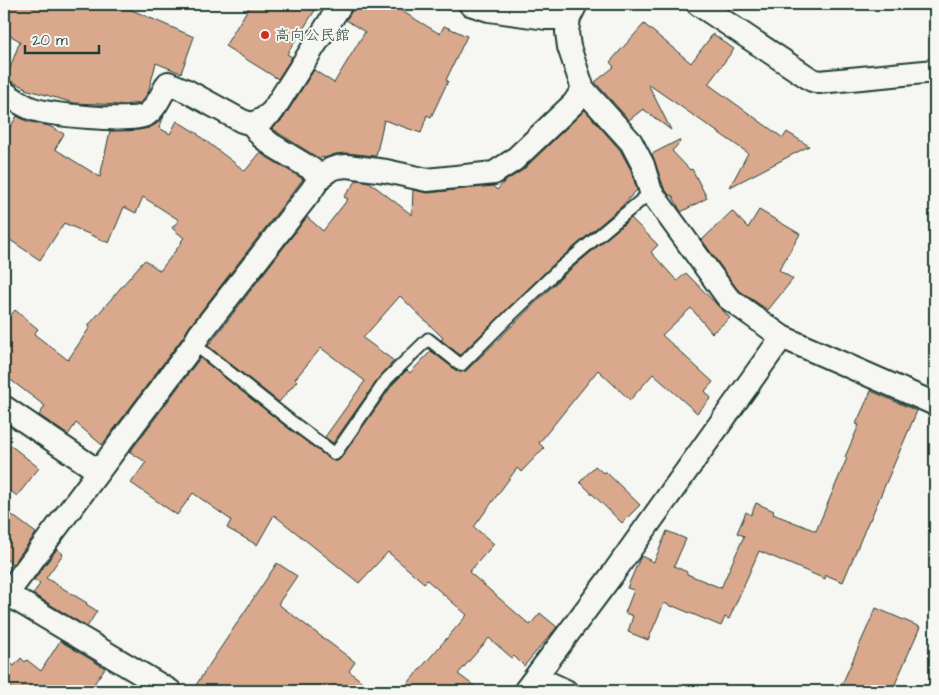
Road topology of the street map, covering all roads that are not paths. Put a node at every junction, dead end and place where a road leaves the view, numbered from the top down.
1 (341, 4) edge
2 (470, 4) edge
3 (698, 4) edge
4 (572, 11) edge
5 (935, 71) edge
6 (583, 89) junction
7 (4, 92) edge
8 (252, 124) junction
9 (321, 176) junction
10 (650, 192) junction
11 (782, 337) junction
12 (194, 344) junction
13 (935, 404) edge
14 (4, 406) edge
15 (98, 471) junction
16 (5, 596) edge
17 (530, 684) edge
18 (170, 691) edge
19 (566, 691) edge

1 - 8 street
2 - 4 street
3 - 5 street
4 - 6 street
6 - 9 street
6 - 10 street
7 - 8 street
8 - 9 street
9 - 12 street
10 - 11 street
10 - 12 lane
11 - 13 street
11 - 17 street
12 - 15 street
14 - 15 street
15 - 16 street
16 - 18 street
17 - 19 street

